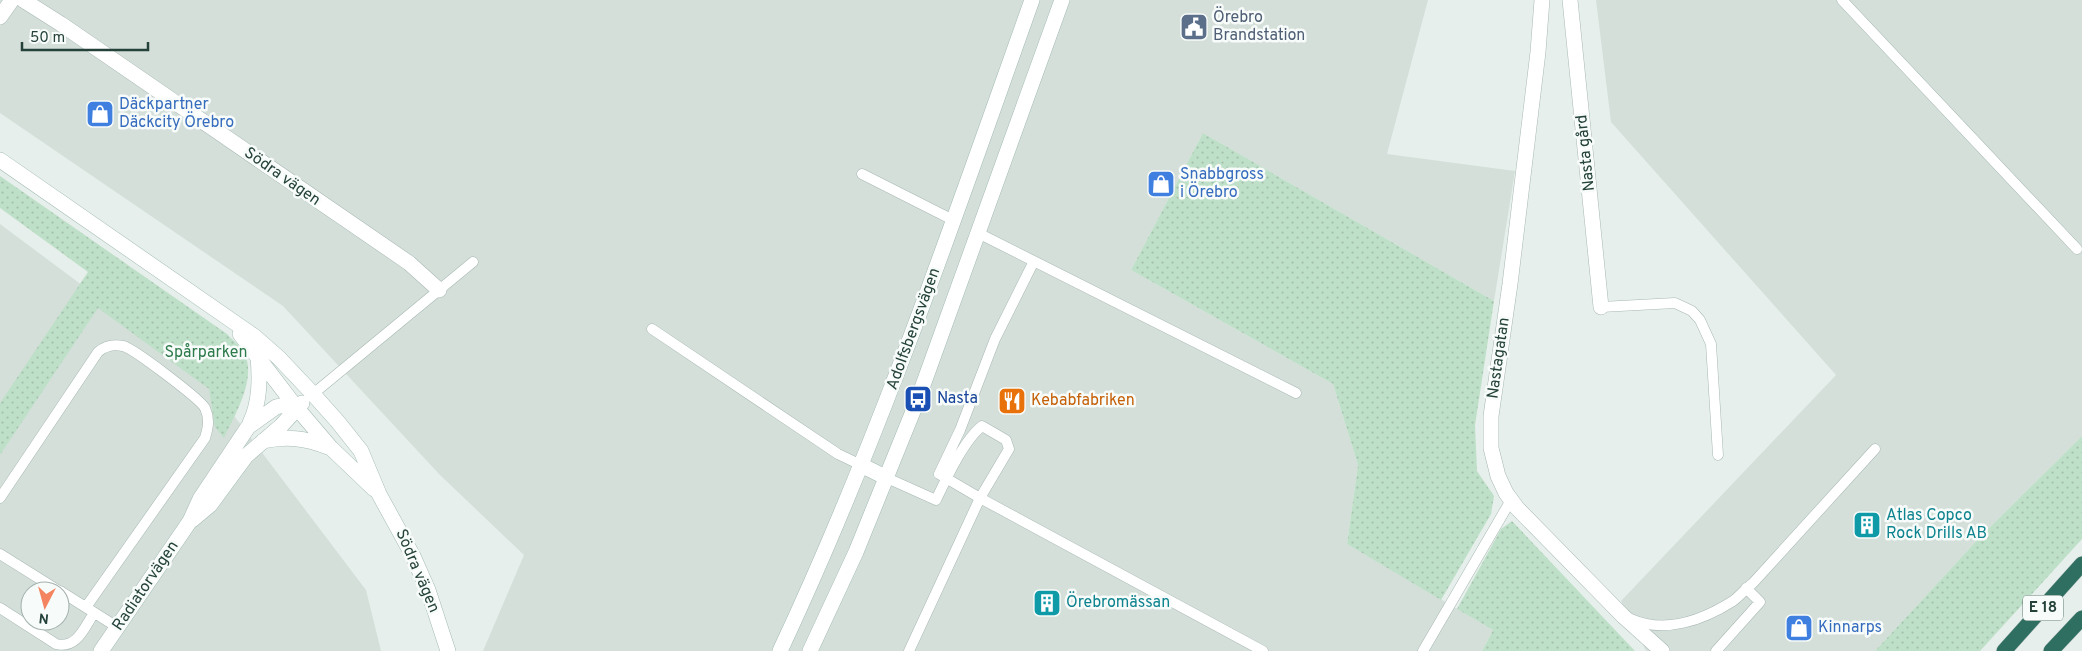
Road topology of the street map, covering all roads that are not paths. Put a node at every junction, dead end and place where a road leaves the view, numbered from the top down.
1 (12, 0) edge
2 (23, 0) edge
3 (1032, 0) edge
4 (1062, 0) edge
5 (1542, 0) edge
6 (1570, 0) edge
7 (1842, 0) edge
8 (0, 17) edge
9 (0, 160) edge
10 (862, 174) dead end
11 (953, 220) junction
12 (978, 233) junction
13 (2077, 249) dead end
14 (1034, 261) junction
15 (473, 262) dead end
16 (439, 290) junction
17 (1602, 307) joint
18 (224, 316) junction
19 (652, 329) dead end
20 (258, 356) junction
21 (1296, 393) dead end
22 (313, 394) junction
23 (296, 408) junction
24 (248, 427) junction
25 (261, 442) junction
26 (331, 448) junction
27 (1875, 450) dead end
28 (1718, 455) dead end
29 (861, 465) junction
30 (887, 478) junction
31 (947, 478) junction
32 (379, 494) junction
33 (0, 498) edge
34 (980, 498) junction
35 (1511, 500) junction
36 (190, 521) junction
37 (2, 559) edge
38 (2082, 564) edge
39 (42, 581) edge
40 (1746, 588) junction
41 (70, 597) edge
42 (0, 608) edge
43 (90, 610) junction
44 (1623, 616) junction
45 (2082, 618) edge
46 (117, 627) junction
47 (101, 651) edge
48 (448, 651) edge
49 (780, 651) edge
50 (810, 651) edge
51 (909, 651) edge
52 (1263, 651) edge
53 (1423, 651) edge
54 (1662, 651) edge
55 (1716, 651) edge
56 (2004, 651) edge
57 (2051, 651) edge

1 - 8 main road
2 - 16 main road, Södra vägen
3 - 11 main road, Adolfsbergsvägen
4 - 12 main road, Adolfsbergsvägen
5 - 35 main road, Nastagatan
6 - 17 main road, Nasta gård
7 - 13 lane
9 - 18 main road, Södra vägen
10 - 11 lane
11 - 12 main road
11 - 29 main road, Adolfsbergsvägen
12 - 14 lane
12 - 30 main road, Adolfsbergsvägen
14 - 21 lane
14 - 31 lane
15 - 16 lane
16 - 22 lane
17 - 28 lane
18 - 20 main road, Södra vägen
18 - 22 main road, Södra vägen
19 - 29 lane
20 - 23 main road, Södra vägen
20 - 24 main road
22 - 23 main road
22 - 32 main road, Södra vägen
23 - 24 main road, Radiatorvägen
23 - 25 main road, Radiatorvägen
23 - 26 main road, Södra vägen
24 - 36 main road, Radiatorvägen
25 - 26 main road
25 - 36 main road, Radiatorvägen
26 - 32 main road, Södra vägen
27 - 40 lane
29 - 30 main road
29 - 49 main road, Adolfsbergsvägen
30 - 31 lane
30 - 50 main road, Adolfsbergsvägen
31 - 34 lane
31 - 34 lane
32 - 48 main road, Södra vägen
33 - 43 lane
34 - 51 lane
34 - 52 lane
35 - 44 main road, Nastagatan
35 - 53 lane
36 - 46 main road, Radiatorvägen
37 - 39 lane
38 - 56 highway, E 18
40 - 44 lane
40 - 55 lane
41 - 43 lane
42 - 43 lane
43 - 46 lane
44 - 54 main road, Nastagatan
45 - 57 highway, E 18
46 - 47 main road, Radiatorvägen

